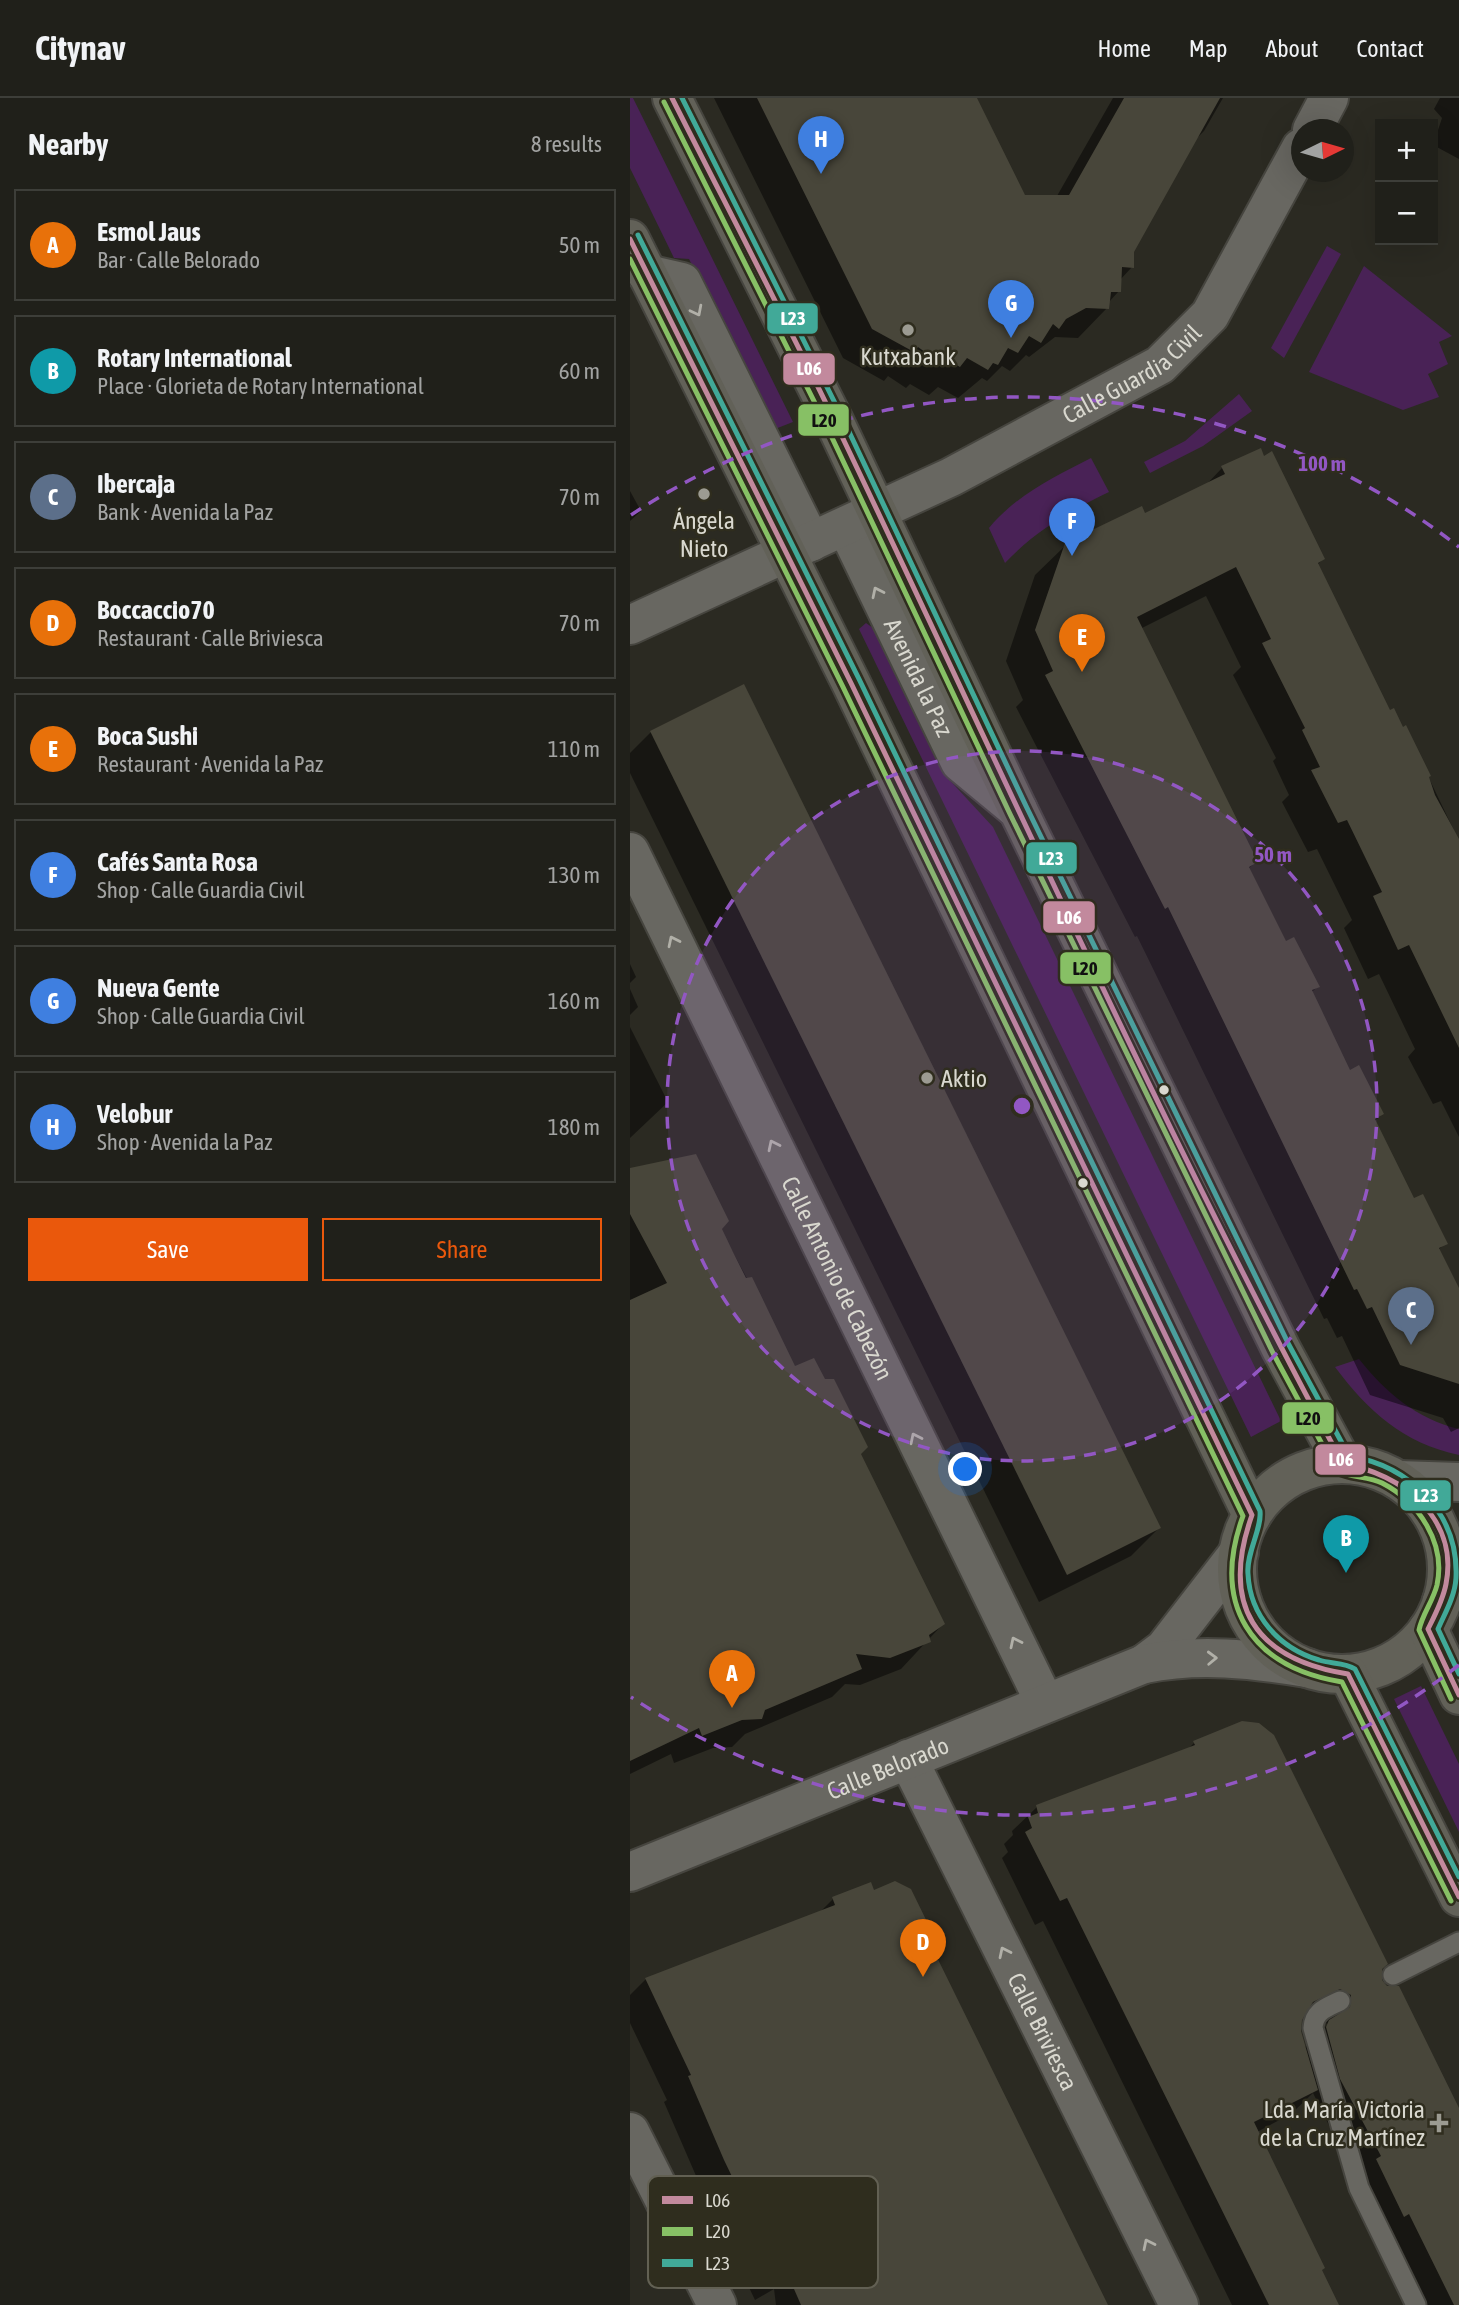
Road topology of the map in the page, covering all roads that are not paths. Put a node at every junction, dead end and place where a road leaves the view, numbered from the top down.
1 (673, 98) edge
2 (1329, 98) edge
3 (1318, 119) edge
4 (1291, 166) edge
5 (630, 239) edge
6 (861, 519) junction
7 (799, 547) junction
8 (630, 625) edge
9 (630, 852) edge
10 (1343, 1464) junction
11 (1398, 1480) junction
12 (1459, 1482) edge
13 (1252, 1515) junction
14 (1239, 1552) junction
15 (1443, 1602) edge
16 (1144, 1664) junction
17 (1307, 1668) junction
18 (1348, 1674) junction
19 (1459, 1695) edge
20 (1045, 1703) junction
21 (908, 1759) junction
22 (630, 1871) edge
23 (1459, 1897) edge
24 (1459, 1942) edge
25 (1393, 1975) dead end
26 (1340, 2001) dead end
27 (630, 2132) edge
28 (652, 2176) edge
29 (708, 2288) edge
30 (717, 2305) edge
31 (1178, 2305) edge
32 (1416, 2305) edge

1 - 6 main road, Avenida la Paz
2 - 3 street
4 - 6 street, Calle Guardia Civil
5 -> 7 main road
6 - 7 street
10 -> 6 main road, Avenida la Paz
7 - 8 street
7 - 13 main road
20 -> 9 street, Calle Antonio de Cabezón
10 - 11 main road
10 - 13 main road
11 - 12 street
11 - 15 main road
13 - 14 main road
14 - 16 street, Calle Belorado
14 - 17 main road
15 - 18 main road
15 - 19 main road
16 -> 17 street, Calle Belorado
16 - 20 street, Calle Belorado
17 - 18 main road
18 - 23 main road
20 - 21 street, Calle Belorado
21 - 22 street, Calle Belorado
31 -> 21 street, Calle Briviesca
24 - 25 lane
26 - 32 lane
27 - 28 street
29 - 30 street

